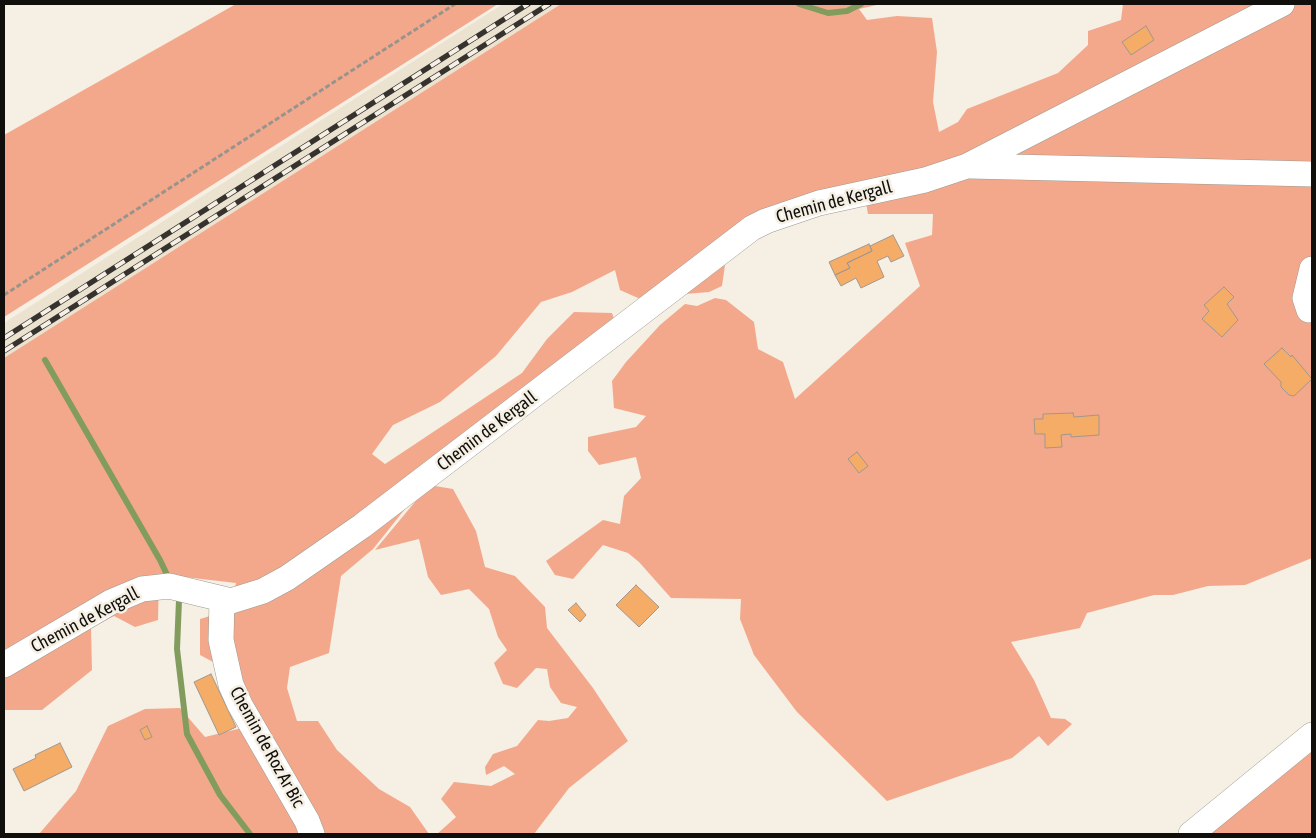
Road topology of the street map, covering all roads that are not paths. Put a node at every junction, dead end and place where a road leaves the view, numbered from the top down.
1 (1282, 4) edge
2 (967, 166) junction
3 (1312, 174) edge
4 (1312, 269) edge
5 (1309, 310) dead end
6 (222, 600) junction
7 (4, 666) edge
8 (1312, 735) edge
9 (312, 834) edge
10 (1191, 834) edge

1 - 2 street, Chemin de Kergall
2 - 3 street, Chemin de Kergall
2 - 6 street, Chemin de Kergall
4 - 5 street
6 - 7 street, Chemin de Kergall
6 - 9 street, Chemin de Roz Ar Bic
8 - 10 street

